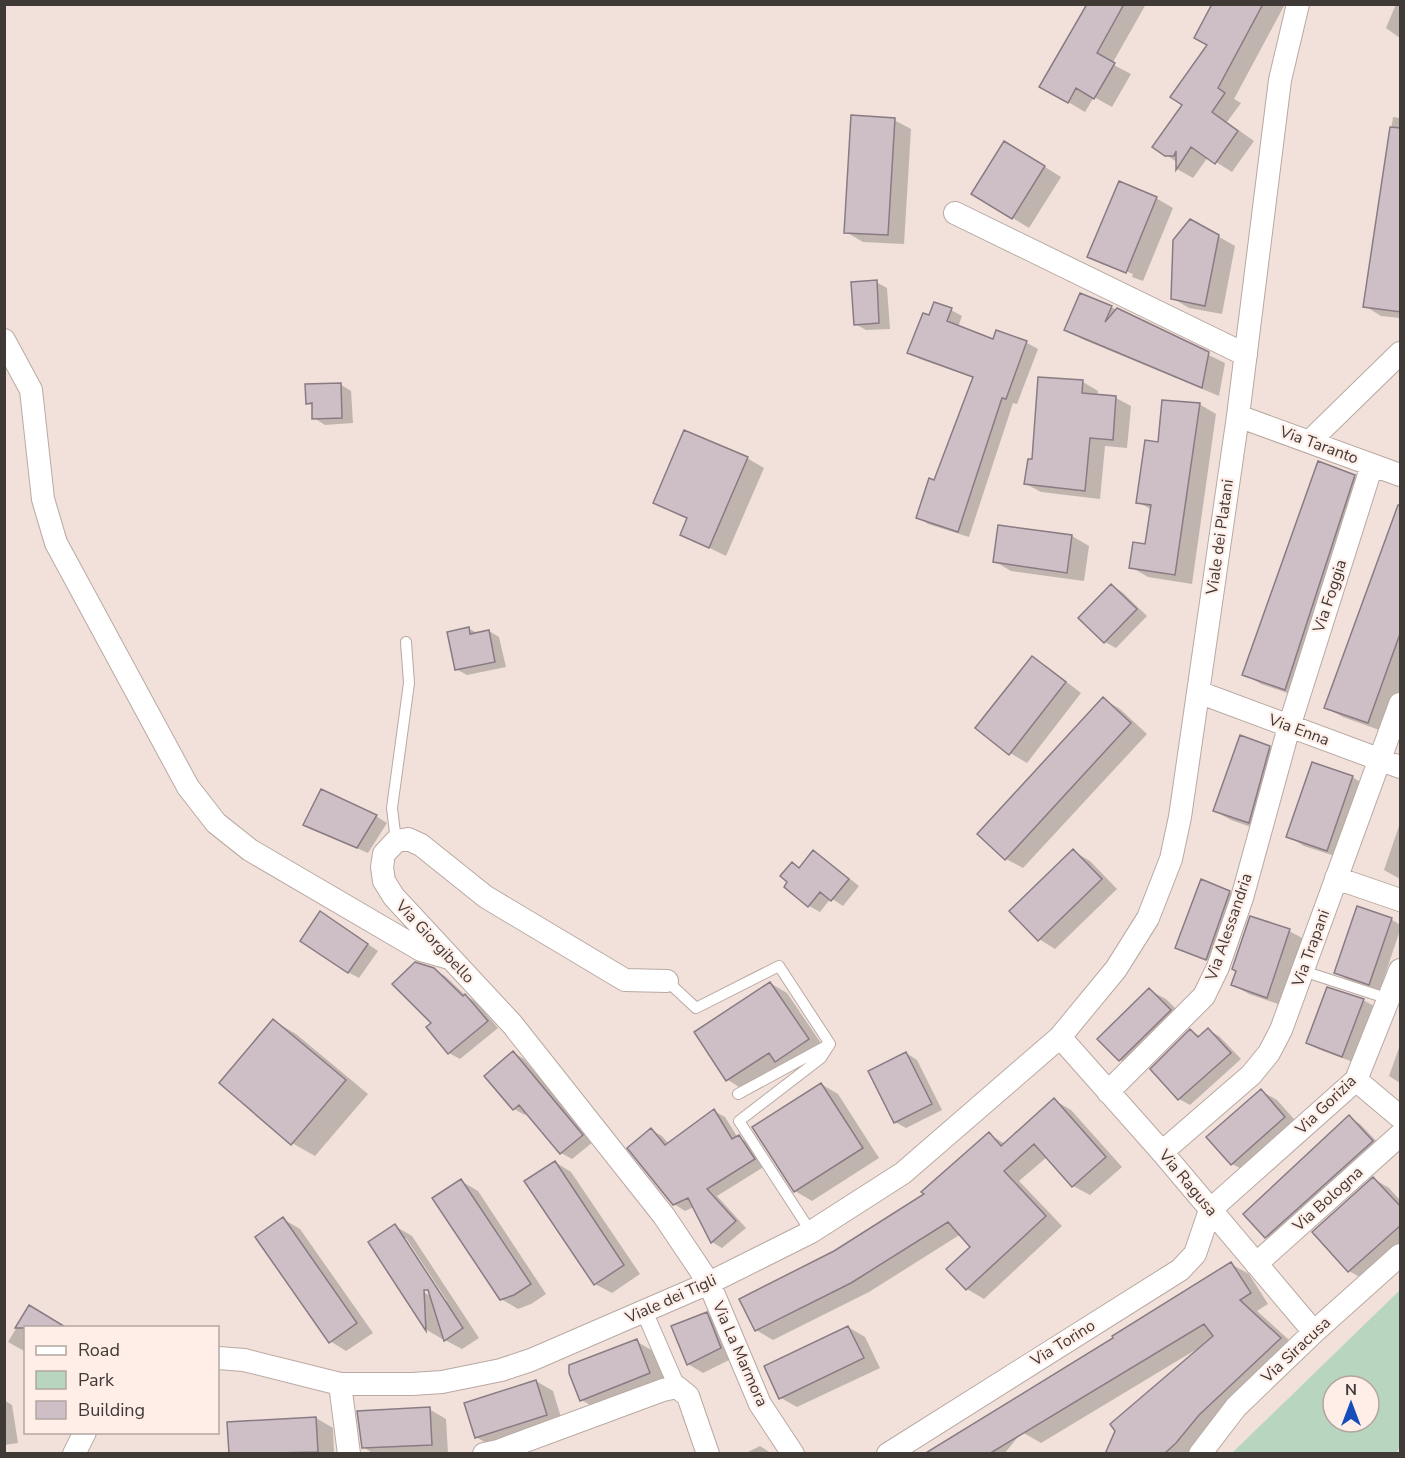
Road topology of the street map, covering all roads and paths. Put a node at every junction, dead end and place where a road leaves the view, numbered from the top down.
1 (1298, 4) edge
2 (955, 213) dead end
3 (4, 340) edge
4 (1401, 353) edge
5 (1246, 355) junction
6 (1238, 416) junction
7 (1310, 441) junction
8 (1372, 465) junction
9 (1401, 475) edge
10 (406, 642) dead end
11 (1198, 692) junction
12 (1401, 704) edge
13 (1289, 726) junction
14 (1390, 764) edge
15 (396, 841) junction
16 (1336, 878) junction
17 (1401, 900) edge
18 (449, 958) junction
19 (1401, 970) edge
20 (1303, 971) junction
21 (667, 981) joint
22 (1389, 999) junction
23 (1060, 1037) junction
24 (830, 1044) junction
25 (1356, 1080) junction
26 (1108, 1092) junction
27 (738, 1094) dead end
28 (1401, 1117) edge
29 (1401, 1135) edge
30 (1162, 1152) junction
31 (1210, 1210) junction
32 (811, 1232) junction
33 (1401, 1255) edge
34 (1256, 1264) junction
35 (709, 1283) junction
36 (644, 1311) junction
37 (1314, 1332) junction
38 (219, 1358) edge
39 (340, 1384) junction
40 (677, 1387) junction
41 (84, 1434) edge
42 (74, 1454) edge
43 (349, 1454) edge
44 (484, 1454) edge
45 (708, 1454) edge
46 (793, 1454) edge
47 (888, 1454) edge
48 (1200, 1454) edge

1 - 5 street, Viale dei Platani
2 - 5 street
3 - 18 street
4 - 7 street
5 - 6 street, Viale dei Platani
6 - 7 street, Via Taranto
6 - 11 street, Viale dei Platani
7 - 8 street, Via Taranto
8 - 9 street, Via Taranto
8 - 13 street, Via Foggia
10 - 15 lane
11 - 13 street, Via Enna
11 - 23 street, Viale dei Platani
12 - 14 street, Via Trapani
13 - 14 street, Via Enna
13 - 26 street, Via Alessandria
14 - 16 street, Via Trapani
15 - 18 street, Via Giorgibello
15 - 21 street
16 - 17 street
16 - 20 street, Via Trapani
18 - 35 street, Via Giorgibello
19 - 22 street, Via Gorizia
20 - 22 lane
20 - 30 street, Via Trapani
21 - 24 lane
22 - 25 street, Via Gorizia
23 - 26 street, Via Ragusa
23 - 32 street, Viale dei Tigli
24 - 27 lane
24 - 32 lane
25 - 28 street
25 - 31 street, Via Gorizia
26 - 30 street, Via Ragusa
29 - 34 street, Via Bologna
30 - 31 street, Via Ragusa
31 - 34 street, Via Ragusa
31 - 47 street, Via Torino
32 - 35 street, Viale dei Tigli
33 - 37 street, Via Siracusa
34 - 37 street, Via Ragusa
35 - 36 street, Viale dei Tigli
35 - 46 street, Via La Marmora
36 - 39 street, Viale dei Tigli
36 - 40 street
37 - 48 street, Via Siracusa
38 - 39 street, Viale dei Tigli
39 - 43 street
40 - 44 street
40 - 45 street
41 - 42 street

